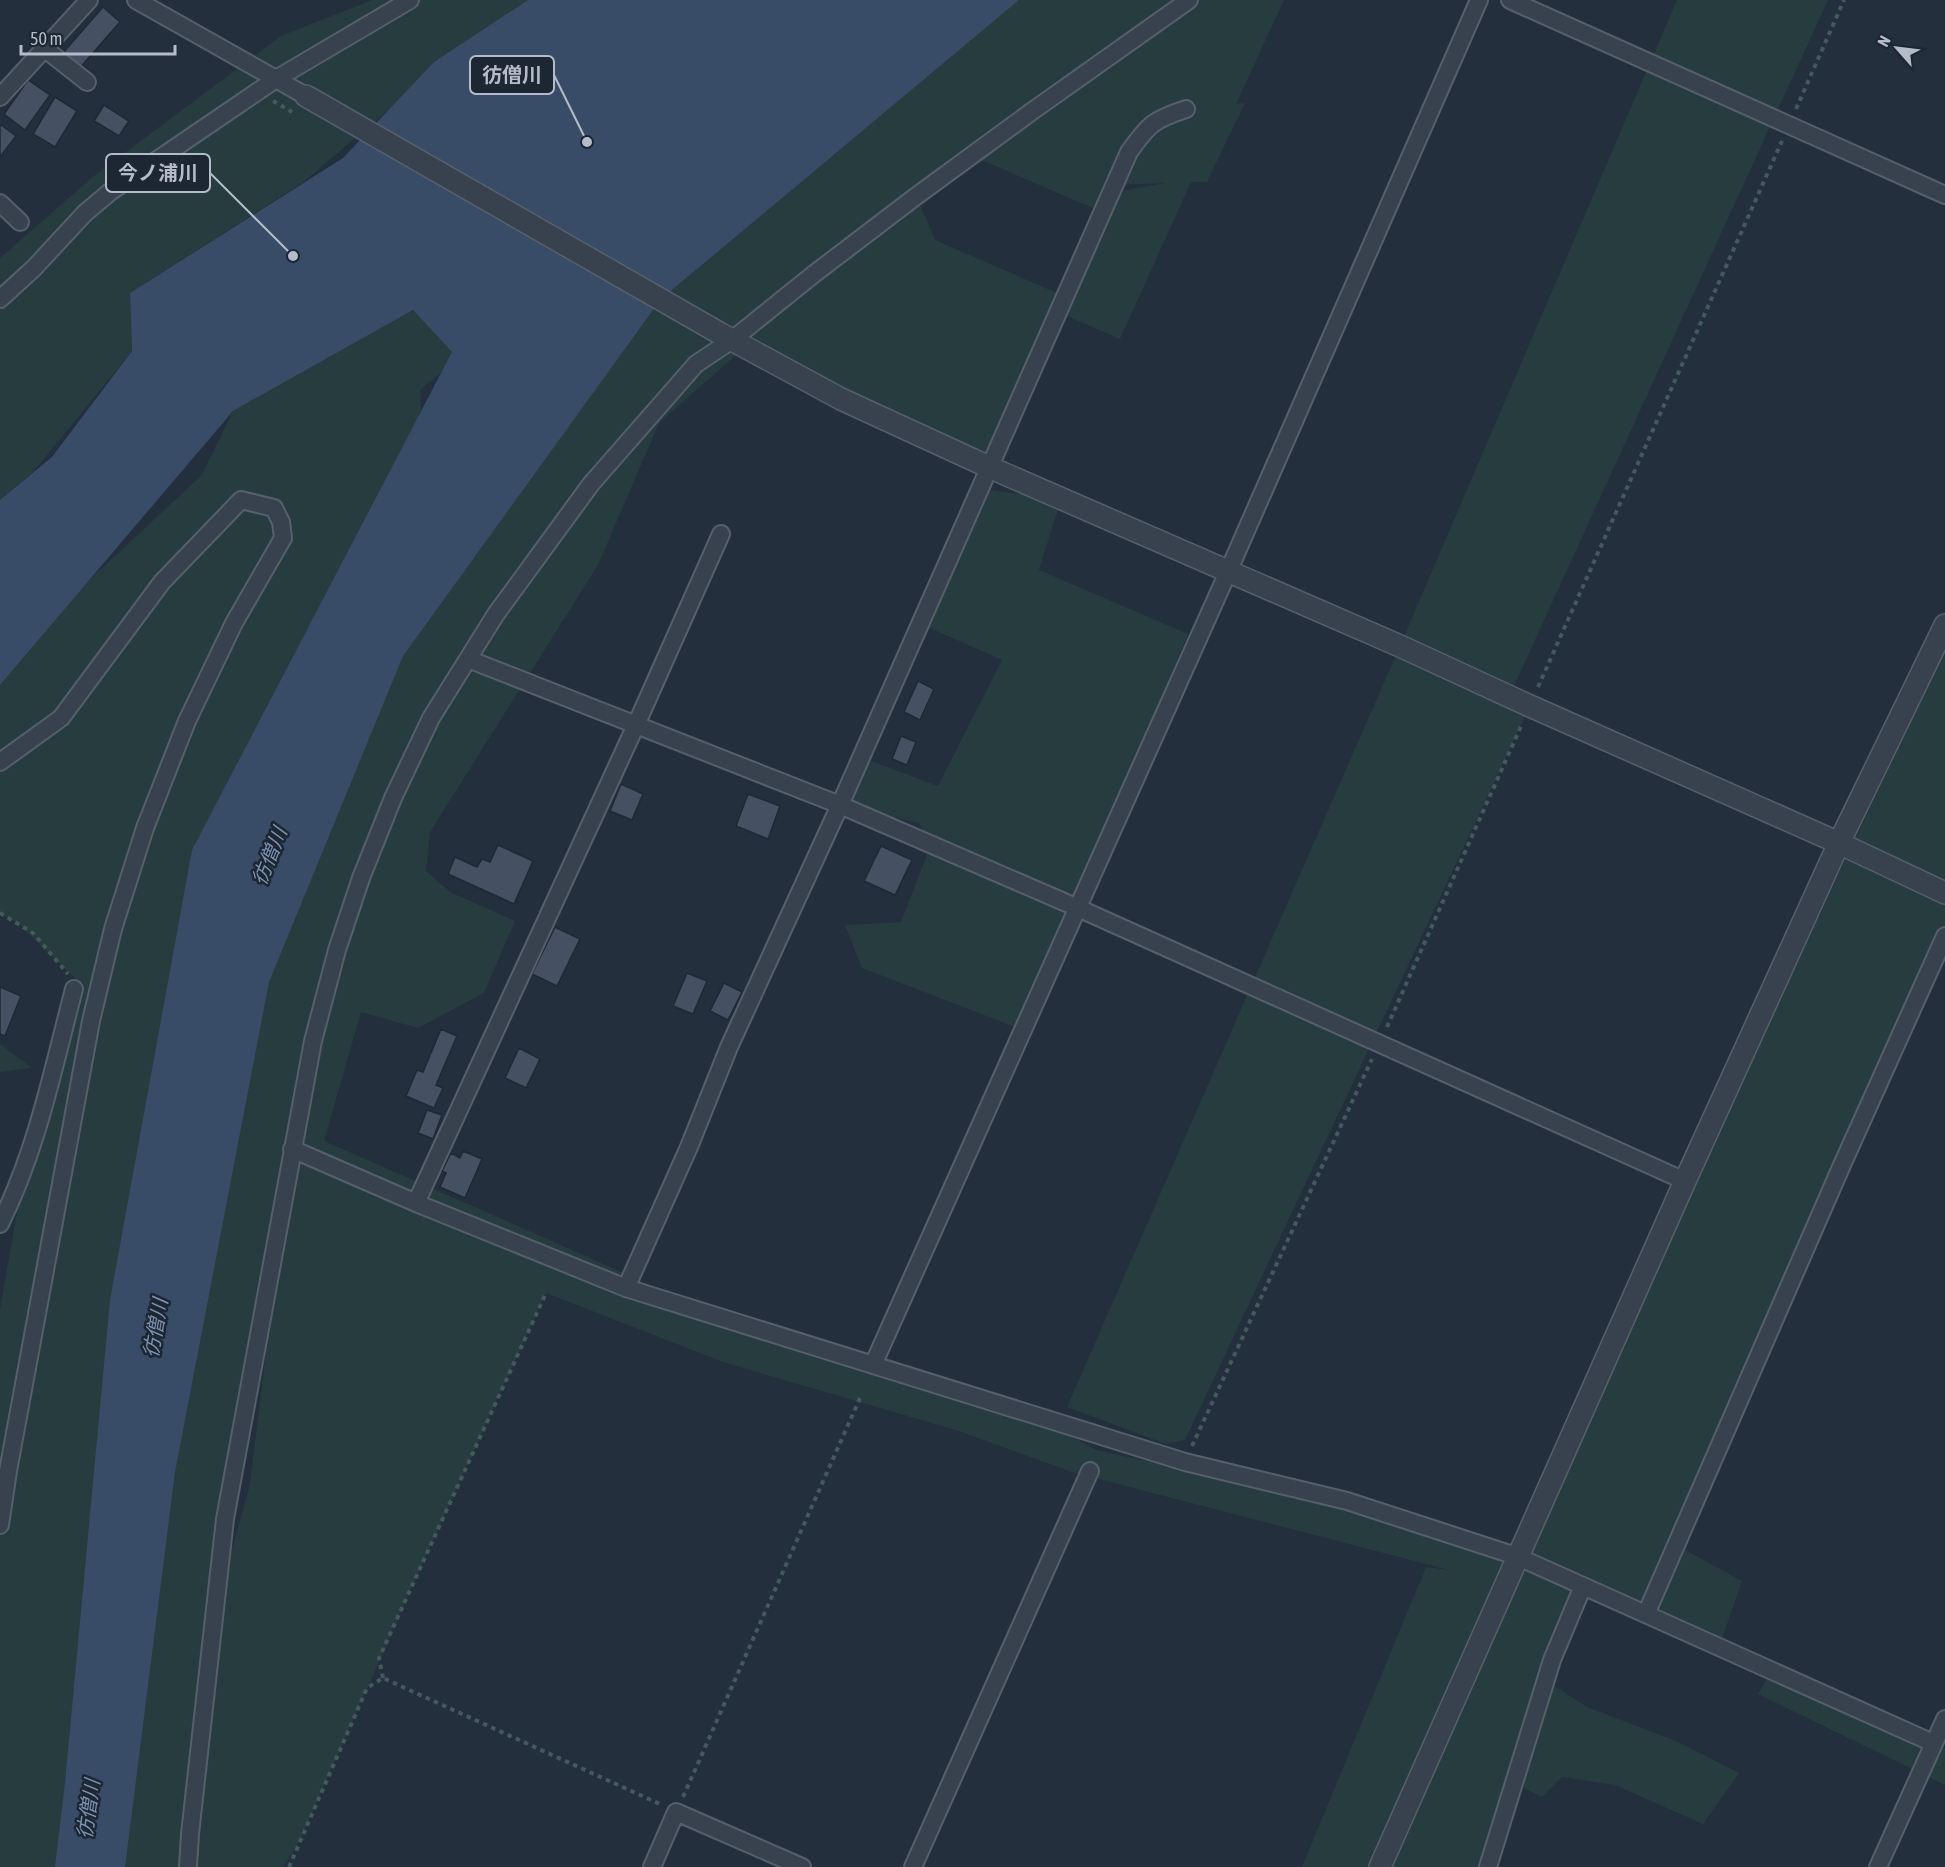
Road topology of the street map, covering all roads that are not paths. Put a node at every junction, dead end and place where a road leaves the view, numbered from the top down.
1 (89, 0) edge
2 (136, 0) edge
3 (410, 0) edge
4 (1189, 0) edge
5 (1479, 0) edge
6 (1510, 0) edge
7 (45, 49) junction
8 (276, 79) junction
9 (87, 82) dead end
10 (306, 96) joint
11 (0, 97) edge
12 (1186, 109) dead end
13 (1945, 195) edge
14 (0, 203) edge
15 (85, 213) junction
16 (20, 222) dead end
17 (0, 284) edge
18 (0, 299) edge
19 (727, 337) junction
20 (991, 468) junction
21 (721, 534) dead end
22 (1227, 572) junction
23 (1945, 625) edge
24 (468, 659) junction
25 (636, 725) junction
26 (0, 762) edge
27 (840, 805) junction
28 (1839, 843) junction
29 (1945, 893) edge
30 (1078, 908) junction
31 (1945, 936) edge
32 (74, 989) road end
33 (292, 1149) junction
34 (1684, 1180) junction
35 (416, 1203) junction
36 (0, 1224) edge
37 (626, 1288) junction
38 (873, 1365) junction
39 (1090, 1471) dead end
40 (0, 1525) edge
41 (1516, 1556) junction
42 (1583, 1586) junction
43 (1646, 1614) junction
44 (1945, 1719) edge
45 (1933, 1743) junction
46 (188, 1867) edge
47 (652, 1867) edge
48 (802, 1867) edge
49 (913, 1867) edge
50 (1380, 1867) edge
51 (1488, 1867) edge
52 (1878, 1867) edge

1 - 7 street
2 - 8 street
3 - 8 street
4 - 19 street
5 - 22 street
6 - 13 street
7 - 9 street
7 - 11 street
8 - 10 street
8 - 15 street
10 - 19 street
12 - 20 street
14 - 16 street
15 - 17 street
15 - 18 street
19 - 20 street
19 - 24 street
20 - 22 street
20 - 27 street
21 - 25 street
22 - 28 street
22 - 30 street
23 - 28 street
24 - 25 street
24 - 33 street
25 - 27 street
25 - 35 street
26 - 40 street
27 - 30 street
27 - 37 street
28 - 29 street
28 - 34 street
30 - 34 street
30 - 38 street
31 - 43 street
32 - 36 street
33 - 35 street
33 - 46 street
34 - 41 street
35 - 37 street
37 - 38 street
38 - 41 street
39 - 49 street
41 - 42 street
41 - 50 street
42 - 43 street
42 - 51 street
43 - 45 street
44 - 45 street
45 - 52 street
47 - 48 street

